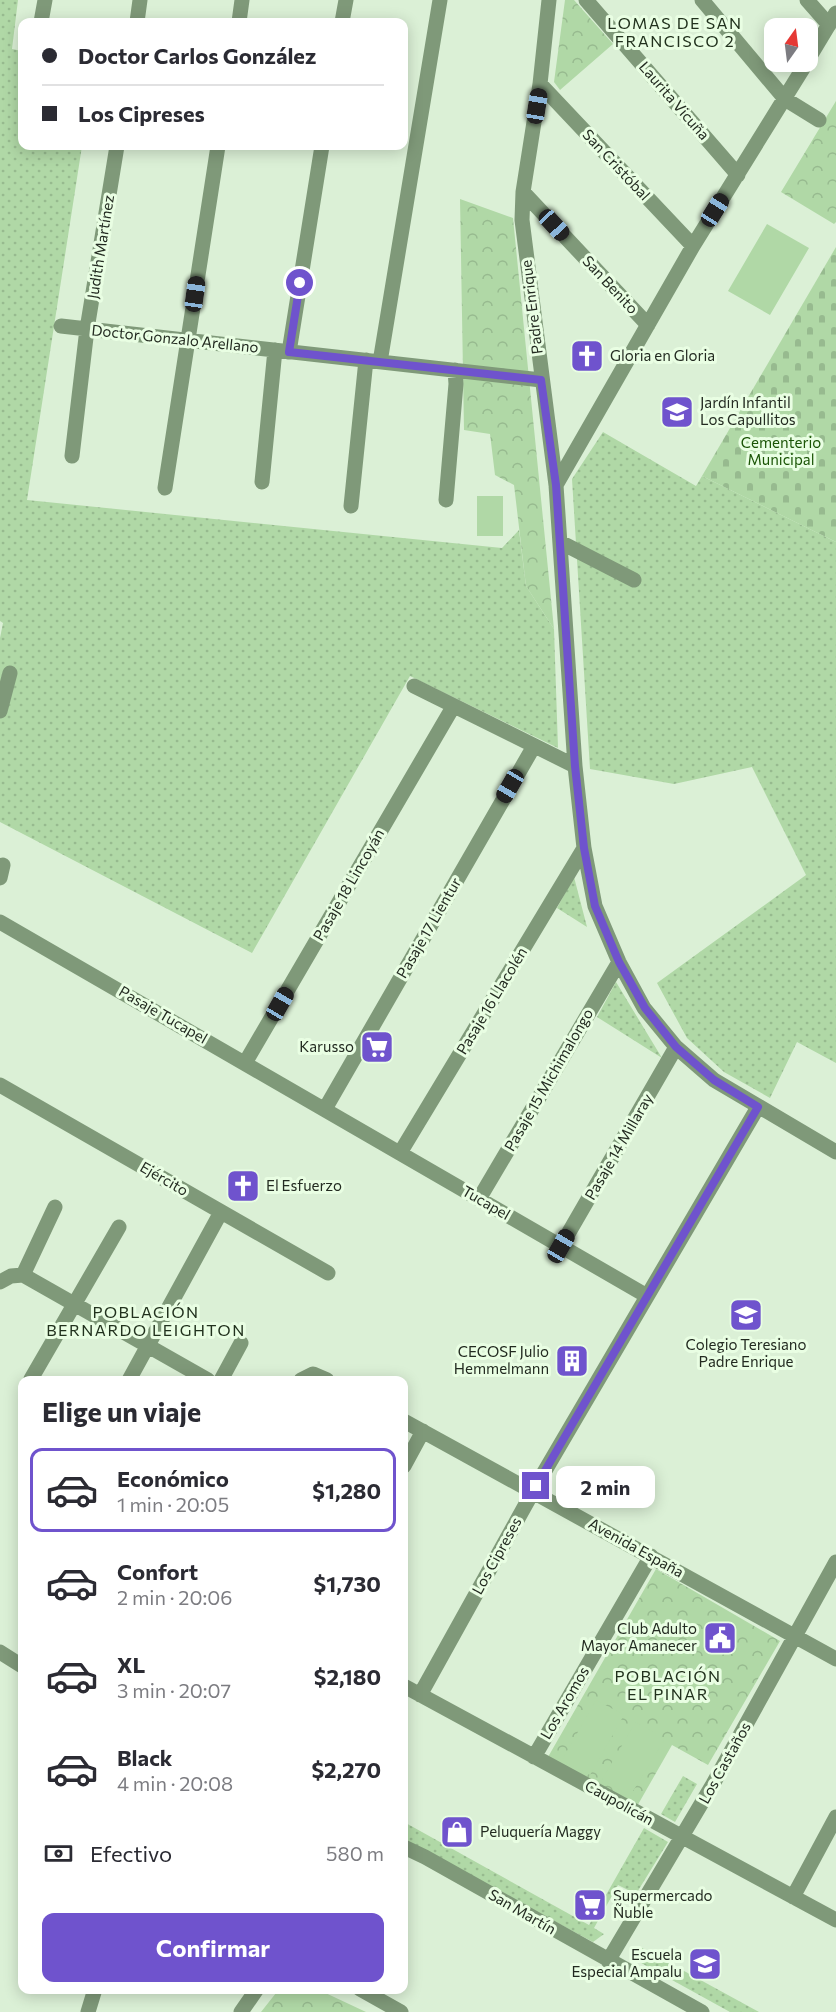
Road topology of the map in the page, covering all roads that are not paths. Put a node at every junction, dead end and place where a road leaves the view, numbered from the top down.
1 (45, 0) edge
2 (140, 0) edge
3 (242, 0) edge
4 (346, 0) edge
5 (440, 0) edge
6 (549, 0) edge
7 (586, 0) edge
8 (702, 0) edge
9 (807, 0) edge
10 (41, 18) edge
11 (138, 18) edge
12 (240, 18) edge
13 (343, 18) edge
14 (832, 19) edge
15 (818, 43) edge
16 (801, 72) edge
17 (540, 84) junction
18 (785, 99) junction
19 (819, 120) dead end
20 (116, 150) edge
21 (217, 150) edge
22 (321, 150) edge
23 (738, 175) junction
24 (523, 192) junction
25 (693, 246) junction
26 (648, 325) junction
27 (61, 326) dead end
28 (87, 329) junction
29 (188, 341) junction
30 (282, 351) junction
31 (373, 361) junction
32 (455, 370) junction
33 (541, 380) junction
34 (72, 456) dead end
35 (262, 482) dead end
36 (556, 485) junction
37 (165, 488) dead end
38 (446, 500) dead end
39 (351, 506) dead end
40 (560, 542) junction
41 (634, 579) dead end
42 (10, 673) dead end
43 (414, 686) dead end
44 (453, 707) junction
45 (0, 711) edge
46 (534, 746) junction
47 (575, 766) junction
48 (584, 848) junction
49 (0, 921) edge
50 (619, 962) junction
51 (676, 1047) junction
52 (245, 1063) junction
53 (0, 1085) edge
54 (758, 1107) junction
55 (325, 1109) junction
56 (836, 1152) edge
57 (400, 1153) junction
58 (480, 1199) junction
59 (56, 1207) dead end
60 (221, 1212) junction
61 (119, 1227) dead end
62 (561, 1246) junction
63 (328, 1273) dead end
64 (24, 1275) junction
65 (0, 1282) edge
66 (647, 1296) junction
67 (75, 1305) junction
68 (242, 1343) dead end
69 (148, 1346) junction
70 (32, 1376) edge
71 (131, 1376) edge
72 (201, 1376) edge
73 (223, 1376) edge
74 (408, 1423) edge
75 (423, 1431) junction
76 (408, 1459) edge
77 (533, 1492) junction
78 (651, 1556) junction
79 (836, 1562) edge
80 (796, 1636) junction
81 (0, 1652) edge
82 (836, 1659) edge
83 (18, 1663) edge
84 (408, 1688) edge
85 (420, 1695) junction
86 (534, 1757) junction
87 (836, 1816) edge
88 (682, 1838) junction
89 (408, 1849) edge
90 (794, 1897) junction
91 (836, 1920) edge
92 (608, 1961) junction
93 (93, 1994) edge
94 (254, 1994) edge
95 (369, 1994) edge
96 (88, 2012) edge
97 (241, 2012) edge
98 (401, 2012) edge
99 (702, 2012) edge

1 - 10 street
2 - 11 street
3 - 12 street
4 - 13 street
5 - 31 street
6 - 17 street, Padre Enrique
7 - 23 street, Laurita Vicuña
8 - 18 street
9 - 14 street
14 - 15 street
16 - 18 street
17 - 24 street, Padre Enrique
17 - 25 street, San Cristóbal
18 - 19 street
18 - 23 street
20 - 28 street, Judith Martínez
21 - 29 street
22 - 30 street
23 - 25 street
24 - 26 street, San Benito
24 - 33 street, Padre Enrique
25 - 26 street
26 - 36 street
27 - 28 street, Doctor Gonzalo Arellano
28 - 29 street, Doctor Gonzalo Arellano
28 - 34 street, Judith Martínez
29 - 30 street, Doctor Gonzalo Arellano
29 - 37 street
30 - 31 street, Doctor Gonzalo Arellano
30 - 35 street
31 - 32 street, Doctor Gonzalo Arellano
31 - 39 street
32 - 33 street, Doctor Gonzalo Arellano
32 - 38 street
33 - 36 street, Padre Enrique
36 - 40 street, Padre Enrique
40 - 41 street
40 - 47 street, Padre Enrique
42 - 45 street
43 - 44 street
44 - 46 street
44 - 52 street, Pasaje 18 Lincoyán
46 - 47 street
46 - 55 street, Pasaje 17 Lientur
47 - 48 street, Padre Enrique
48 - 50 street, Padre Enrique
48 - 57 street, Pasaje 16 Llacolén
49 - 52 street, Pasaje Tucapel
50 - 51 street, Padre Enrique
50 - 58 street, Pasaje 15 Michimalongo
51 - 54 street, Padre Enrique
51 - 62 street, Pasaje 14 Millaray
52 - 55 street, Pasaje Tucapel
53 - 60 street, Ejército
54 - 56 street, Padre Enrique
54 - 66 street, Los Cipreses
55 - 57 street, Tucapel
57 - 58 street, Tucapel
58 - 62 street, Tucapel
59 - 64 street
60 - 63 street, Ejército
60 - 69 street
61 - 67 street
62 - 66 street, Tucapel
64 - 65 street
64 - 67 street
66 - 77 street, Los Cipreses
67 - 69 street
67 - 70 street
68 - 73 street
69 - 71 street
69 - 72 street
74 - 75 street, Avenida España
75 - 76 street
75 - 77 street, Avenida España
77 - 78 street, Avenida España
77 - 85 street, Los Cipreses
78 - 80 street, Avenida España
78 - 86 street, Los Aromos
79 - 80 street, Los Castaños
80 - 82 street, Avenida España
80 - 88 street, Los Castaños
81 - 83 street
84 - 85 street, Caupolicán
85 - 86 street, Caupolicán
86 - 88 street, Caupolicán
87 - 90 street
88 - 90 street, Caupolicán
88 - 92 street, Los Castaños
89 - 92 street, San Martín
90 - 91 street, Caupolicán
92 - 99 street, San Martín
93 - 96 street
94 - 97 street
95 - 98 street

